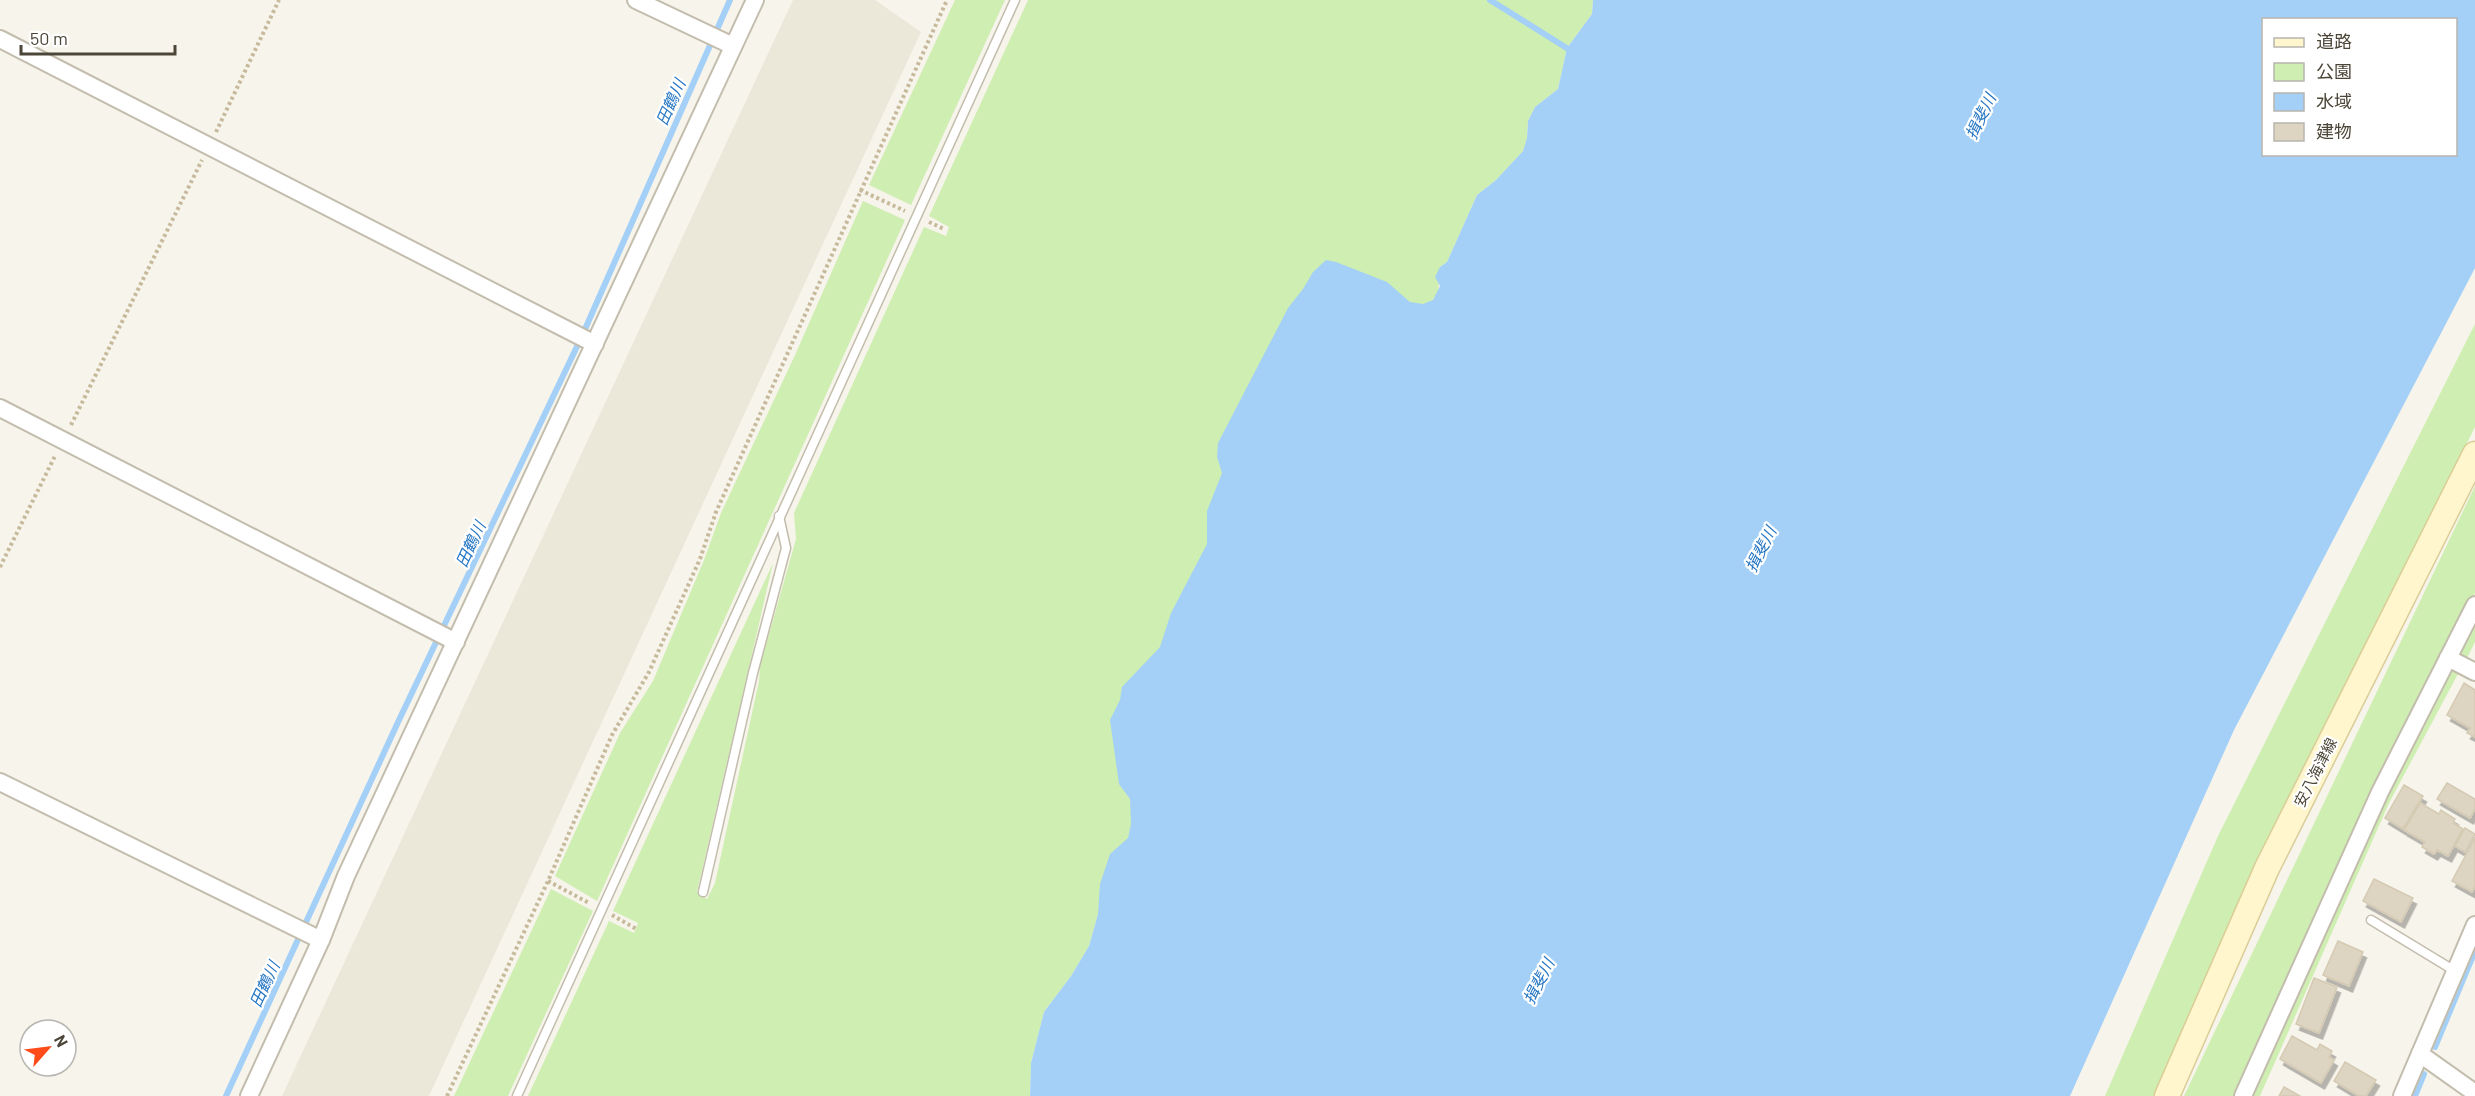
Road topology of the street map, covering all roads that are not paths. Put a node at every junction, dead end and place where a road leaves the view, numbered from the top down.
1 (636, 0) edge
2 (755, 0) edge
3 (1015, 0) edge
4 (0, 39) edge
5 (730, 45) junction
6 (592, 342) junction
7 (0, 408) edge
8 (2475, 454) edge
9 (779, 515) junction
10 (2475, 605) edge
11 (454, 641) junction
12 (2448, 658) junction
13 (2475, 672) edge
14 (0, 782) edge
15 (703, 892) dead end
16 (2371, 920) dead end
17 (2475, 925) edge
18 (318, 939) junction
19 (2455, 971) junction
20 (2420, 1054) junction
21 (2475, 1093) edge
22 (249, 1096) edge
23 (517, 1096) edge
24 (2167, 1096) edge
25 (2243, 1096) edge
26 (2402, 1096) edge

1 - 5 street
2 - 5 street
3 - 9 lane
4 - 6 street
5 - 6 street
6 - 11 street
7 - 11 street
8 - 24 main road, 安八海津線
9 - 15 lane
9 - 23 lane
10 - 12 street
11 - 18 street
12 - 13 street
12 - 25 street
14 - 18 street
16 - 19 lane
17 - 19 street
18 - 22 street
19 - 20 street
20 - 21 street
20 - 26 street

